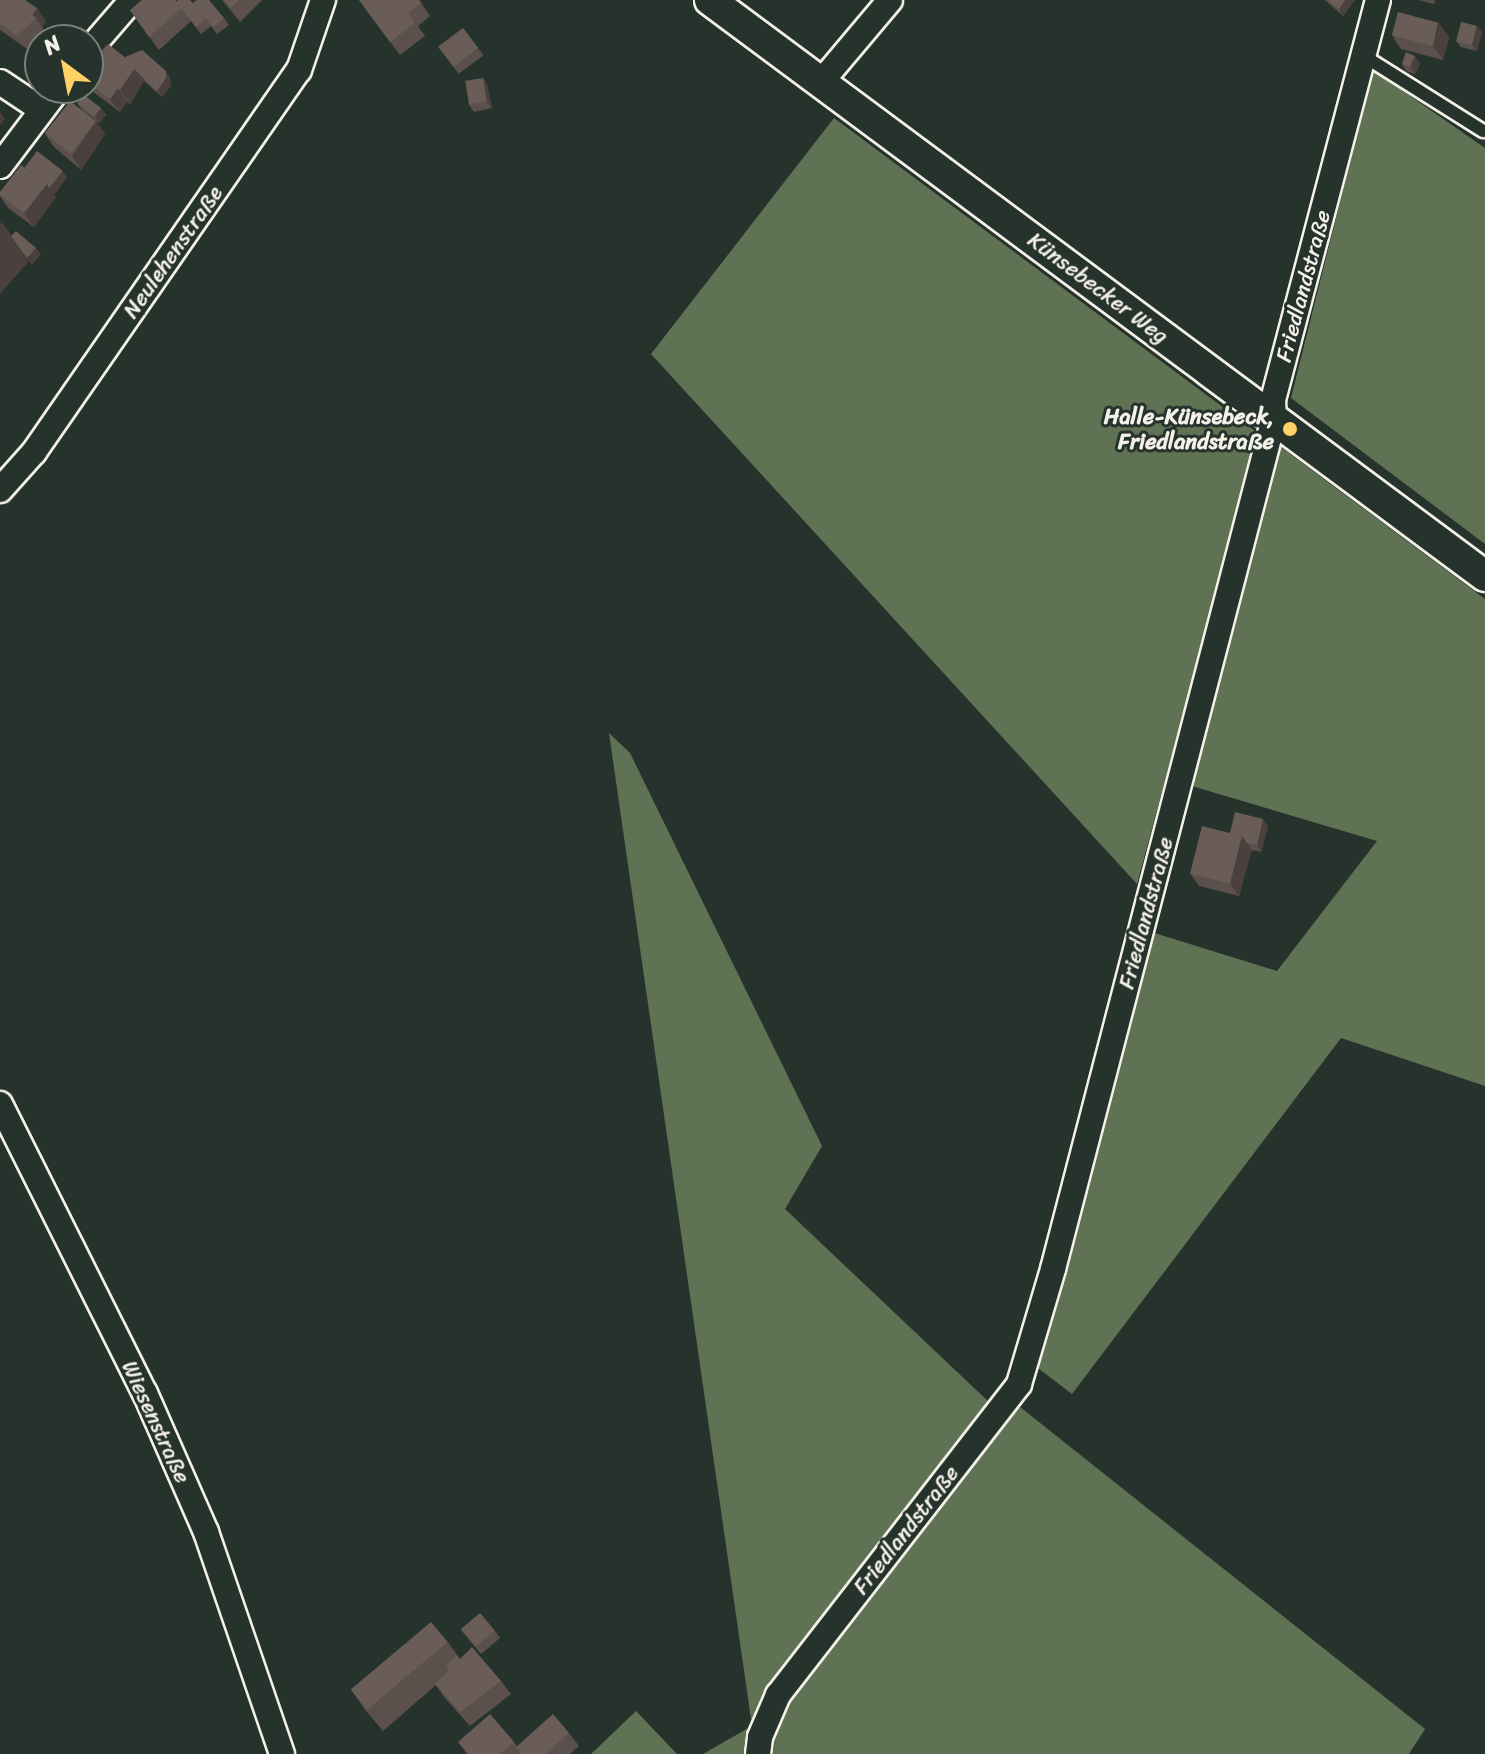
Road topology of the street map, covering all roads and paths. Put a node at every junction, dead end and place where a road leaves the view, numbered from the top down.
1 (132, 0) edge
2 (323, 0) edge
3 (710, 0) edge
4 (890, 0) edge
5 (1378, 0) edge
6 (104, 32) edge
7 (1364, 56) junction
8 (0, 82) edge
9 (821, 82) junction
10 (47, 104) edge
11 (42, 110) junction
12 (1483, 131) dead end
13 (0, 166) edge
14 (1274, 419) junction
15 (0, 490) edge
16 (1485, 576) edge
17 (0, 1104) edge
18 (282, 1754) edge
19 (758, 1754) edge

1 - 6 street
2 - 15 street, Neulehenstraße
3 - 9 street, Künsebecker Weg
4 - 9 street
5 - 7 street, Friedlandstraße
7 - 12 lane
7 - 14 street, Friedlandstraße
8 - 11 street
9 - 14 street, Künsebecker Weg
10 - 11 street
11 - 13 street
14 - 16 street, Künsebecker Weg
14 - 19 street, Friedlandstraße
17 - 18 street, Wiesenstraße

